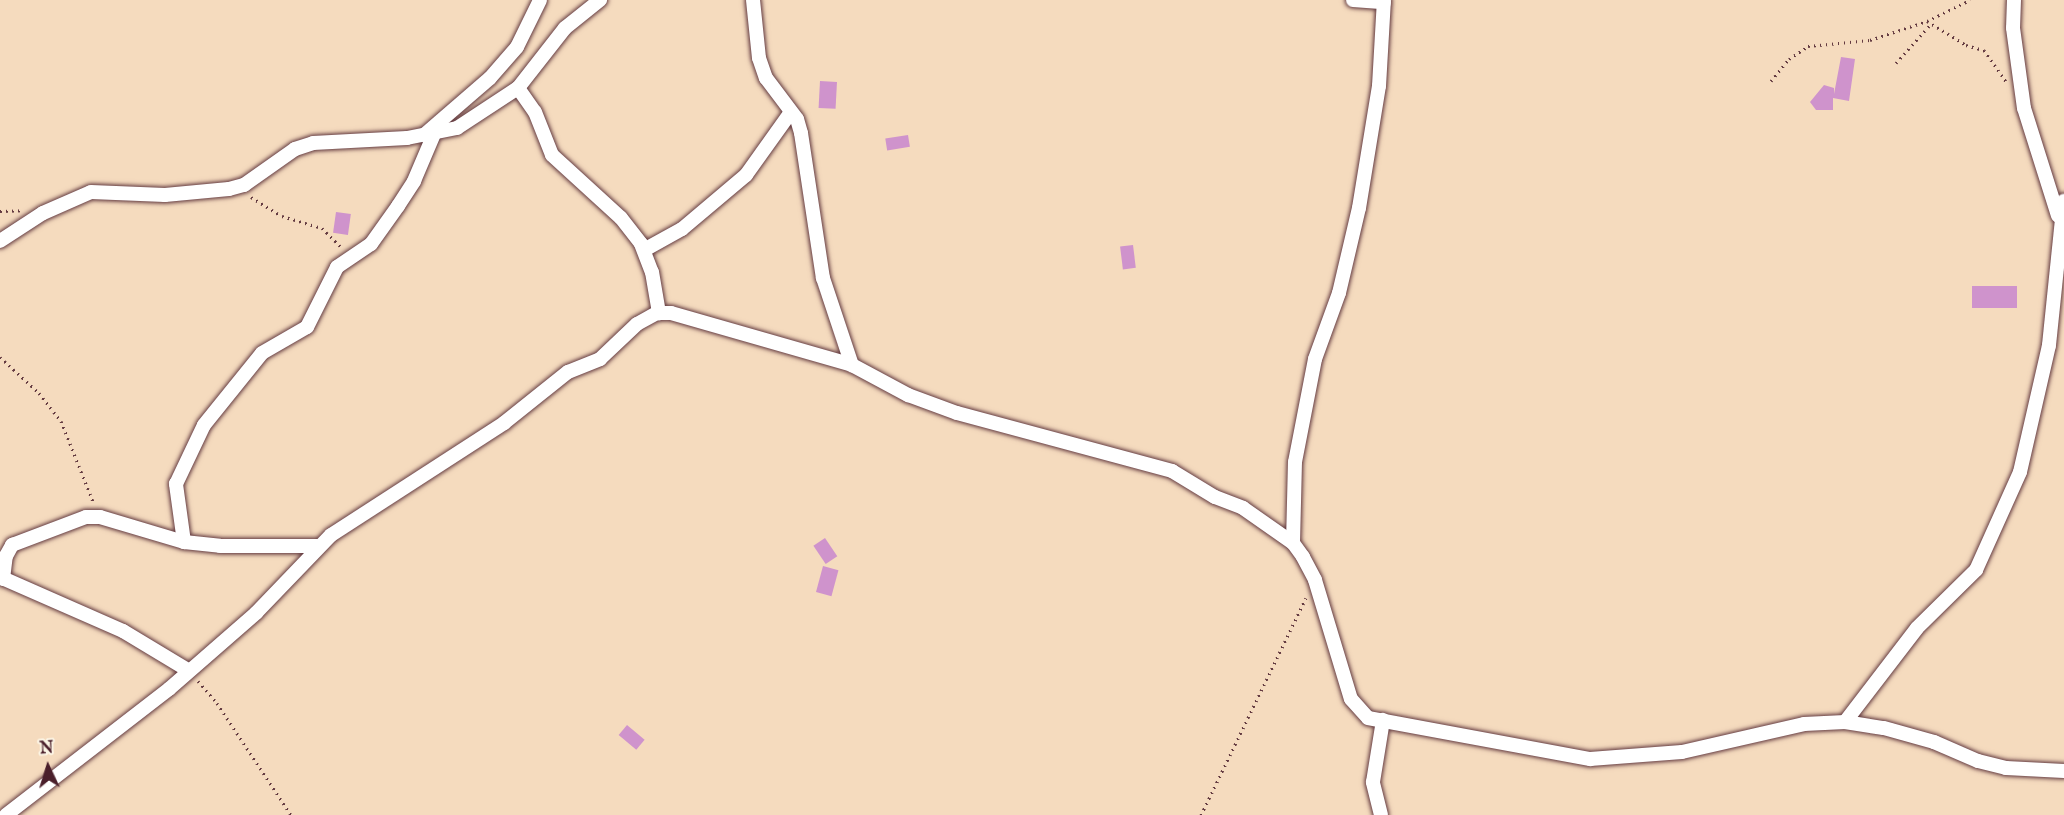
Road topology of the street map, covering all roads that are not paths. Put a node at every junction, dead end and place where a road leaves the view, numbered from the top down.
1 (540, 0) edge
2 (600, 0) edge
3 (753, 0) edge
4 (1353, 0) edge
5 (2014, 0) edge
6 (1384, 1) edge
7 (518, 88) junction
8 (791, 112) junction
9 (429, 134) junction
10 (2064, 201) edge
11 (2060, 226) junction
12 (0, 241) edge
13 (644, 250) junction
14 (2056, 294) junction
15 (659, 313) junction
16 (2064, 319) edge
17 (852, 365) junction
18 (183, 542) junction
19 (1293, 543) junction
20 (318, 546) junction
21 (2, 578) edge
22 (188, 670) junction
23 (1383, 720) junction
24 (1845, 722) junction
25 (2064, 771) edge
26 (6, 815) edge
27 (1381, 815) edge

1 - 9 street
2 - 7 street
3 - 8 street
4 - 6 street
5 - 11 street
6 - 19 street
7 - 9 street
7 - 13 street
8 - 13 street
8 - 17 street
9 - 12 street
9 - 18 street
10 - 11 street
11 - 14 street
13 - 15 street
14 - 16 street
14 - 24 street
15 - 17 street
15 - 20 street
17 - 19 street
18 - 20 street
18 - 21 street
19 - 23 street
20 - 22 street
21 - 22 street
22 - 26 street
23 - 24 street
23 - 27 street
24 - 25 street

